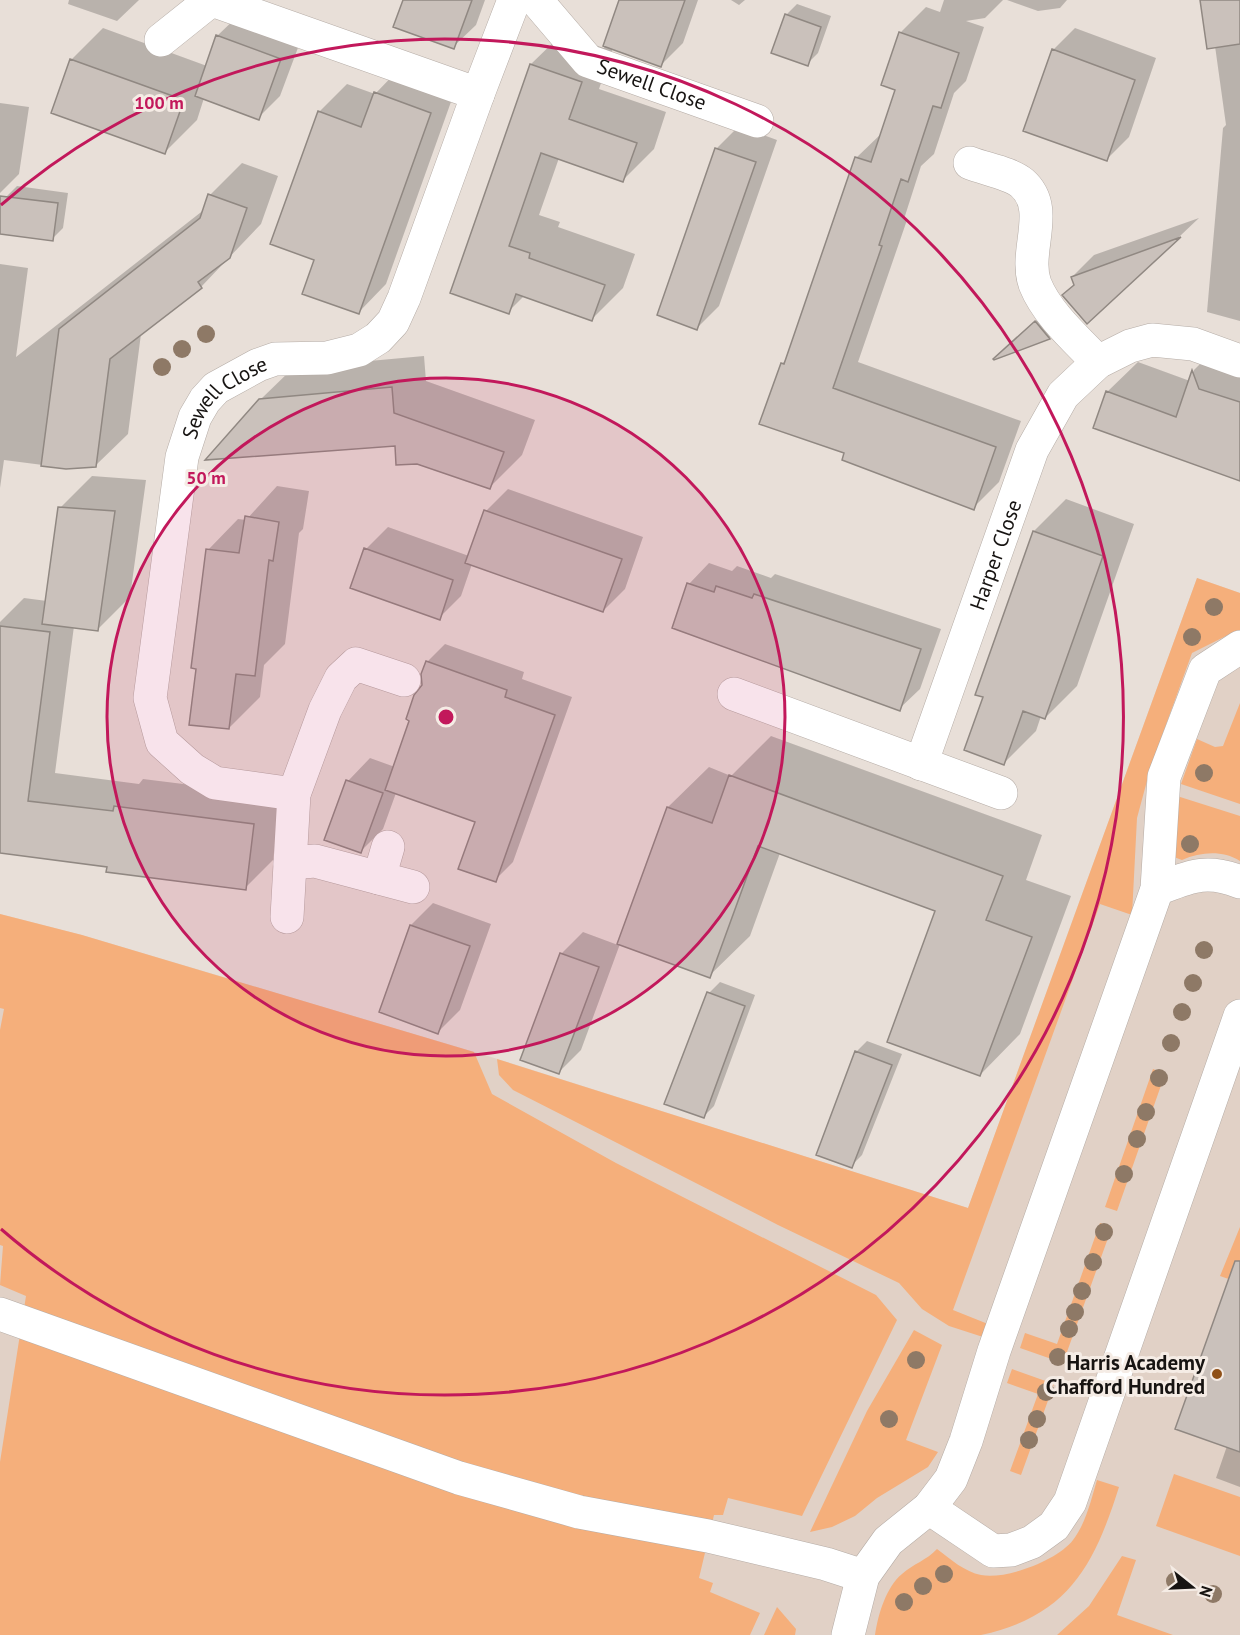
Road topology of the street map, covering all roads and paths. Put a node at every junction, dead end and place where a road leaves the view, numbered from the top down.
1 (211, 0) edge
2 (514, 0) edge
3 (536, 0) edge
4 (161, 40) dead end
5 (478, 94) junction
6 (757, 121) dead end
7 (970, 163) dead end
8 (1240, 361) edge
9 (1098, 362) junction
10 (1240, 647) edge
11 (404, 680) dead end
12 (734, 694) dead end
13 (921, 764) junction
14 (1001, 793) dead end
15 (294, 794) junction
16 (388, 847) dead end
17 (290, 862) junction
18 (379, 878) junction
19 (1240, 882) edge
20 (413, 887) dead end
21 (1157, 888) junction
22 (287, 917) dead end
23 (1240, 1016) edge
24 (0, 1314) edge
25 (928, 1508) junction
26 (863, 1576) junction
27 (848, 1635) edge

1 - 4 street
1 - 5 street
2 - 5 street, Sewell Close
3 - 6 street, Sewell Close
5 - 15 street, Sewell Close
7 - 9 street
8 - 9 street, Harper Close
9 - 13 street, Harper Close
10 - 21 street
11 - 15 street
12 - 13 street
13 - 14 street
15 - 17 street
16 - 18 street
17 - 18 street
17 - 22 street
18 - 20 street
19 - 21 street
21 - 25 street
23 - 25 street
24 - 26 street
25 - 26 street
26 - 27 street

